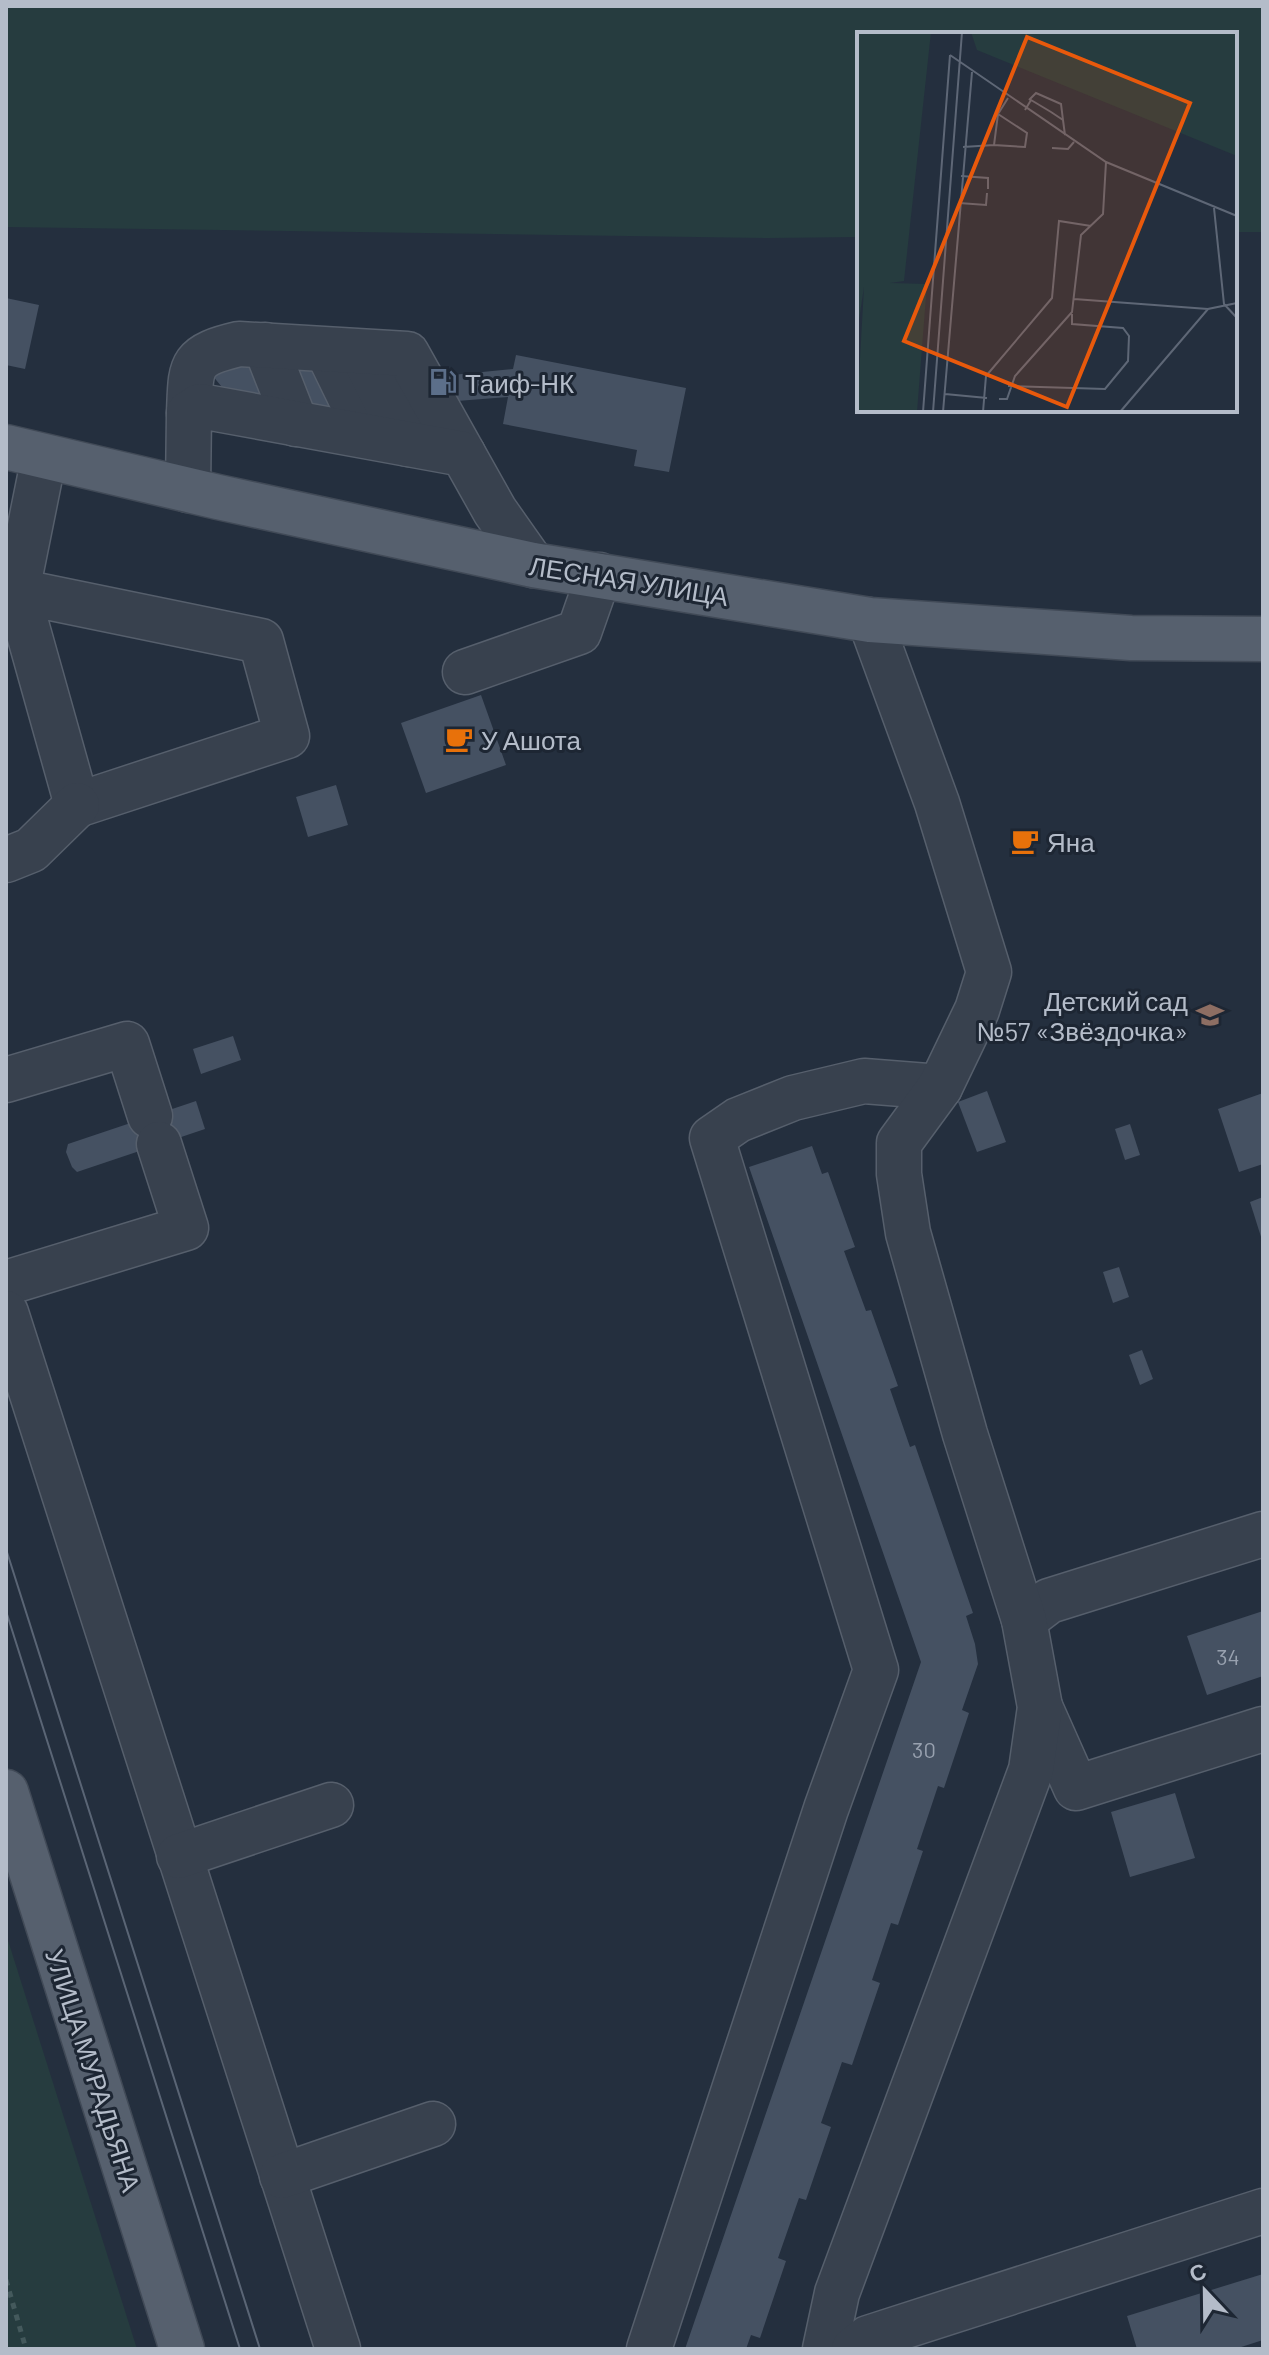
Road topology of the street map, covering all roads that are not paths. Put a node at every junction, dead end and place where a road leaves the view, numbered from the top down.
1 (312, 349) junction
2 (189, 413) junction
3 (351, 433) junction
4 (25, 452) edge
5 (463, 454) junction
6 (188, 490) junction
7 (533, 565) junction
8 (599, 575) junction
9 (17, 591) junction
10 (870, 620) junction
11 (1263, 639) edge
12 (465, 672) dead end
13 (77, 805) junction
14 (6, 860) edge
15 (6, 1080) edge
16 (940, 1087) junction
17 (6, 1283) edge
18 (6, 1313) edge
19 (1263, 1534) edge
20 (1024, 1620) junction
21 (1040, 1707) junction
22 (1263, 1729) edge
23 (6, 1792) edge
24 (331, 1805) dead end
25 (179, 1856) junction
26 (433, 2124) dead end
27 (282, 2176) junction
28 (1263, 2211) edge
29 (182, 2349) edge
30 (338, 2349) edge
31 (649, 2349) edge
32 (825, 2349) edge
33 (854, 2349) edge

1 - 2 lane
1 - 3 lane
1 - 3 lane
1 - 5 lane
2 - 3 lane
2 - 6 lane
3 - 5 lane
4 - 6 main road, ЛЕСНАЯ УЛИЦА
4 - 9 lane
5 - 7 lane
6 - 7 main road, ЛЕСНАЯ УЛИЦА
7 - 8 main road, ЛЕСНАЯ УЛИЦА
8 - 10 main road, ЛЕСНАЯ УЛИЦА
8 - 12 lane
9 - 13 lane
9 - 13 lane
10 - 11 main road, ЛЕСНАЯ УЛИЦА
10 - 16 lane
13 - 14 lane
15 - 17 lane
16 - 20 lane
16 - 31 lane
18 - 25 lane
19 - 20 lane
20 - 21 lane
21 - 22 lane
21 - 32 lane
23 - 29 main road, УЛИЦА МУРАДЬЯНА
24 - 25 lane
25 - 27 lane
26 - 27 lane
27 - 30 lane
28 - 33 lane

